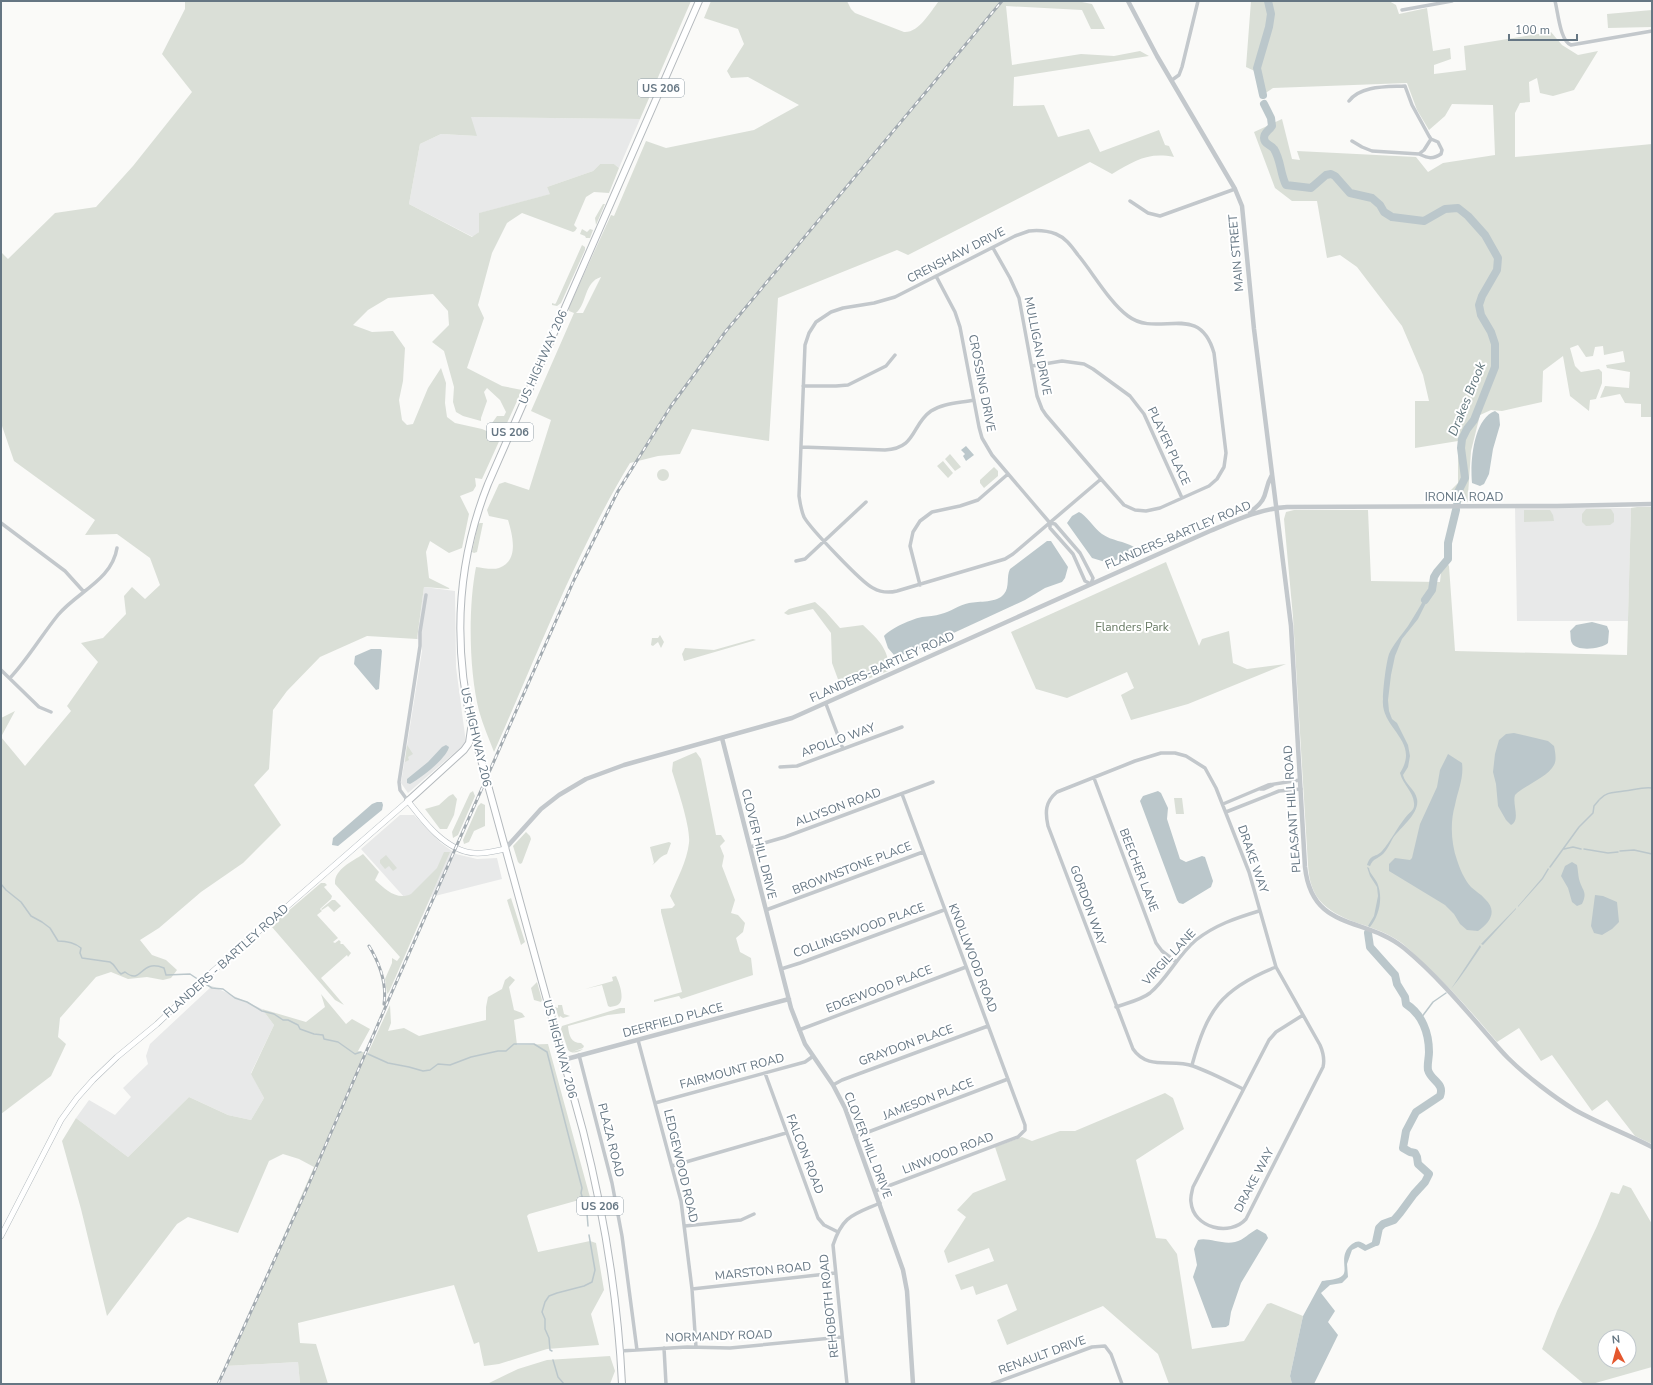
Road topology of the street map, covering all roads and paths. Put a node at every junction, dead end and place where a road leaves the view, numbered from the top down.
1 (699, 1) edge
2 (1128, 1) edge
3 (1198, 1) edge
4 (1452, 1) edge
5 (1555, 1) edge
6 (1402, 10) dead end
7 (1652, 31) edge
8 (1172, 80) junction
9 (1349, 101) dead end
10 (1431, 139) junction
11 (1352, 141) dead end
12 (1418, 154) junction
13 (1234, 189) junction
14 (1130, 201) dead end
15 (993, 248) junction
16 (936, 276) junction
17 (895, 355) dead end
18 (1032, 366) junction
19 (803, 386) junction
20 (974, 400) junction
21 (801, 447) junction
22 (1008, 474) junction
23 (1272, 475) junction
24 (1101, 479) junction
25 (1182, 498) junction
26 (866, 502) dead end
27 (1652, 504) edge
28 (1276, 508) junction
29 (1246, 516) junction
30 (1, 523) edge
31 (1050, 523) junction
32 (825, 541) junction
33 (117, 548) dead end
34 (796, 561) dead end
35 (1091, 584) junction
36 (920, 585) junction
37 (84, 592) junction
38 (426, 595) dead end
39 (1, 670) edge
40 (10, 678) junction
41 (826, 704) junction
42 (51, 712) dead end
43 (472, 727) junction
44 (902, 727) dead end
45 (722, 738) junction
46 (843, 749) junction
47 (1193, 760) joint
48 (780, 768) dead end
49 (1094, 778) junction
50 (1300, 780) junction
51 (933, 782) dead end
52 (1301, 789) junction
53 (902, 794) junction
54 (408, 801) junction
55 (1223, 804) junction
56 (1226, 812) junction
57 (750, 847) junction
58 (505, 849) junction
59 (923, 852) junction
60 (766, 910) junction
61 (944, 910) junction
62 (1259, 911) junction
63 (1176, 962) junction
64 (966, 967) junction
65 (1276, 967) junction
66 (781, 969) junction
67 (789, 999) junction
68 (1116, 1007) junction
69 (1303, 1015) junction
70 (988, 1026) junction
71 (799, 1030) junction
72 (638, 1040) junction
73 (579, 1055) junction
74 (812, 1057) junction
75 (563, 1060) junction
76 (1192, 1065) junction
77 (764, 1073) junction
78 (1008, 1079) junction
79 (833, 1085) junction
80 (1243, 1089) junction
81 (655, 1103) junction
82 (1025, 1130) joint
83 (786, 1133) junction
84 (855, 1137) junction
85 (1652, 1147) edge
86 (672, 1166) junction
87 (875, 1191) junction
88 (880, 1203) junction
89 (754, 1214) dead end
90 (685, 1226) junction
91 (838, 1232) junction
92 (1, 1236) edge
93 (835, 1273) junction
94 (692, 1289) junction
95 (842, 1337) junction
96 (696, 1347) junction
97 (664, 1348) junction
98 (637, 1350) junction
99 (620, 1351) junction
100 (622, 1384) edge
101 (666, 1384) edge
102 (847, 1384) edge
103 (913, 1384) edge
104 (992, 1384) edge
105 (1122, 1384) edge

1 - 43 highway, US HIGHWAY 206 / US 206
2 - 8 street, MAIN STREET
3 - 8 street
4 - 6 street
5 - 7 street
8 - 13 street, MAIN STREET
9 - 10 street
10 - 12 street
10 - 12 street
11 - 12 street
13 - 14 street
13 - 23 street, MAIN STREET
15 - 16 street, CRENSHAW DRIVE
15 - 18 street, MULLIGAN DRIVE
15 - 25 street, CRENSHAW DRIVE
16 - 19 street, CRENSHAW DRIVE
16 - 20 street, CROSSING DRIVE
17 - 19 street
18 - 24 street, MULLIGAN DRIVE
18 - 25 street, PLAYER PLACE
19 - 21 street, CRENSHAW DRIVE
20 - 21 street
20 - 22 street, CROSSING DRIVE
21 - 32 street, CRENSHAW DRIVE
22 - 31 street, CROSSING DRIVE
22 - 36 street
23 - 28 street, MAIN STREET
23 - 29 street
24 - 25 street, CRENSHAW DRIVE
24 - 31 street, CRENSHAW DRIVE
26 - 32 street
27 - 28 street, IRONIA ROAD
28 - 29 street, FLANDERS-BARTLEY ROAD
28 - 50 street, PLEASANT HILL ROAD
29 - 35 street, FLANDERS-BARTLEY ROAD
30 - 37 street
31 - 35 street, CROSSING DRIVE
31 - 35 street, CROSSING DRIVE
31 - 36 street, CRENSHAW DRIVE
32 - 34 street
32 - 36 street, CRENSHAW DRIVE
33 - 37 street
35 - 41 street, FLANDERS-BARTLEY ROAD
37 - 40 street
38 - 54 street
39 - 40 street
40 - 42 street
41 - 45 street, FLANDERS-BARTLEY ROAD
41 - 46 street
43 - 54 highway
43 - 58 highway, US HIGHWAY 206 / US 206
44 - 46 street, APOLLO WAY
45 - 57 street, CLOVER HILL DRIVE
45 - 58 street, FLANDERS-BARTLEY ROAD
46 - 48 street, APOLLO WAY
47 - 49 street, GORDON WAY
47 - 55 street, DRAKE WAY
49 - 63 street, BEECHER LANE
49 - 68 street, GORDON WAY
50 - 52 street, PLEASANT HILL ROAD
50 - 55 street
51 - 53 street, ALLYSON ROAD
52 - 56 street
52 - 85 street, PLEASANT HILL ROAD
53 - 57 street, ALLYSON ROAD
53 - 59 street, KNOLLWOOD ROAD
54 - 58 main road
54 - 92 main road, FLANDERS - BARTLEY ROAD
55 - 56 street, DRAKE WAY
56 - 62 street, DRAKE WAY
57 - 60 street, CLOVER HILL DRIVE
58 - 75 highway, US HIGHWAY 206 / US 206
59 - 60 street, BROWNSTONE PLACE
59 - 61 street, KNOLLWOOD ROAD
60 - 66 street, CLOVER HILL DRIVE
61 - 64 street, KNOLLWOOD ROAD
61 - 66 street, COLLINGSWOOD PLACE
62 - 63 street, VIRGIL LANE
62 - 65 street, DRAKE WAY
63 - 68 street, VIRGIL LANE
64 - 70 street, KNOLLWOOD ROAD
64 - 71 street, EDGEWOOD PLACE
65 - 69 street, DRAKE WAY
65 - 76 street
66 - 67 street, CLOVER HILL DRIVE
67 - 71 street, CLOVER HILL DRIVE
67 - 72 street, DEERFIELD PLACE
68 - 76 street, GORDON WAY
69 - 80 street, DRAKE WAY
69 - 80 street, DRAKE WAY
70 - 78 street, KNOLLWOOD ROAD
70 - 79 street, GRAYDON PLACE
71 - 74 street, CLOVER HILL DRIVE
72 - 73 street, DEERFIELD PLACE
72 - 81 street, LEDGEWOOD ROAD
73 - 75 street, DEERFIELD PLACE
73 - 98 street, PLAZA ROAD
74 - 77 street, FAIRMOUNT ROAD
74 - 79 street, CLOVER HILL DRIVE
75 - 99 highway, US HIGHWAY 206 / US 206
76 - 80 street, GORDON WAY
77 - 81 street, FAIRMOUNT ROAD
77 - 83 street, FALCON ROAD
78 - 82 street, KNOLLWOOD ROAD
78 - 84 street, JAMESON PLACE
79 - 84 street, CLOVER HILL DRIVE
81 - 86 street, LEDGEWOOD ROAD
82 - 87 street, LINWOOD ROAD
83 - 86 street
83 - 91 street, FALCON ROAD
84 - 87 street, CLOVER HILL DRIVE
86 - 90 street, LEDGEWOOD ROAD
87 - 88 street, CLOVER HILL DRIVE
88 - 91 street, REHOBOTH ROAD
88 - 103 street, CLOVER HILL DRIVE
89 - 90 street
90 - 94 street, LEDGEWOOD ROAD
91 - 93 street, REHOBOTH ROAD
93 - 94 street, MARSTON ROAD
93 - 95 street, REHOBOTH ROAD
94 - 96 street, LEDGEWOOD ROAD
95 - 96 street, NORMANDY ROAD
95 - 102 street, REHOBOTH ROAD
96 - 97 street, NORMANDY ROAD
97 - 98 street, NORMANDY ROAD
97 - 101 street
98 - 99 street, NORMANDY ROAD
99 - 100 highway, US HIGHWAY 206 / US 206
104 - 105 street, RENAULT DRIVE

